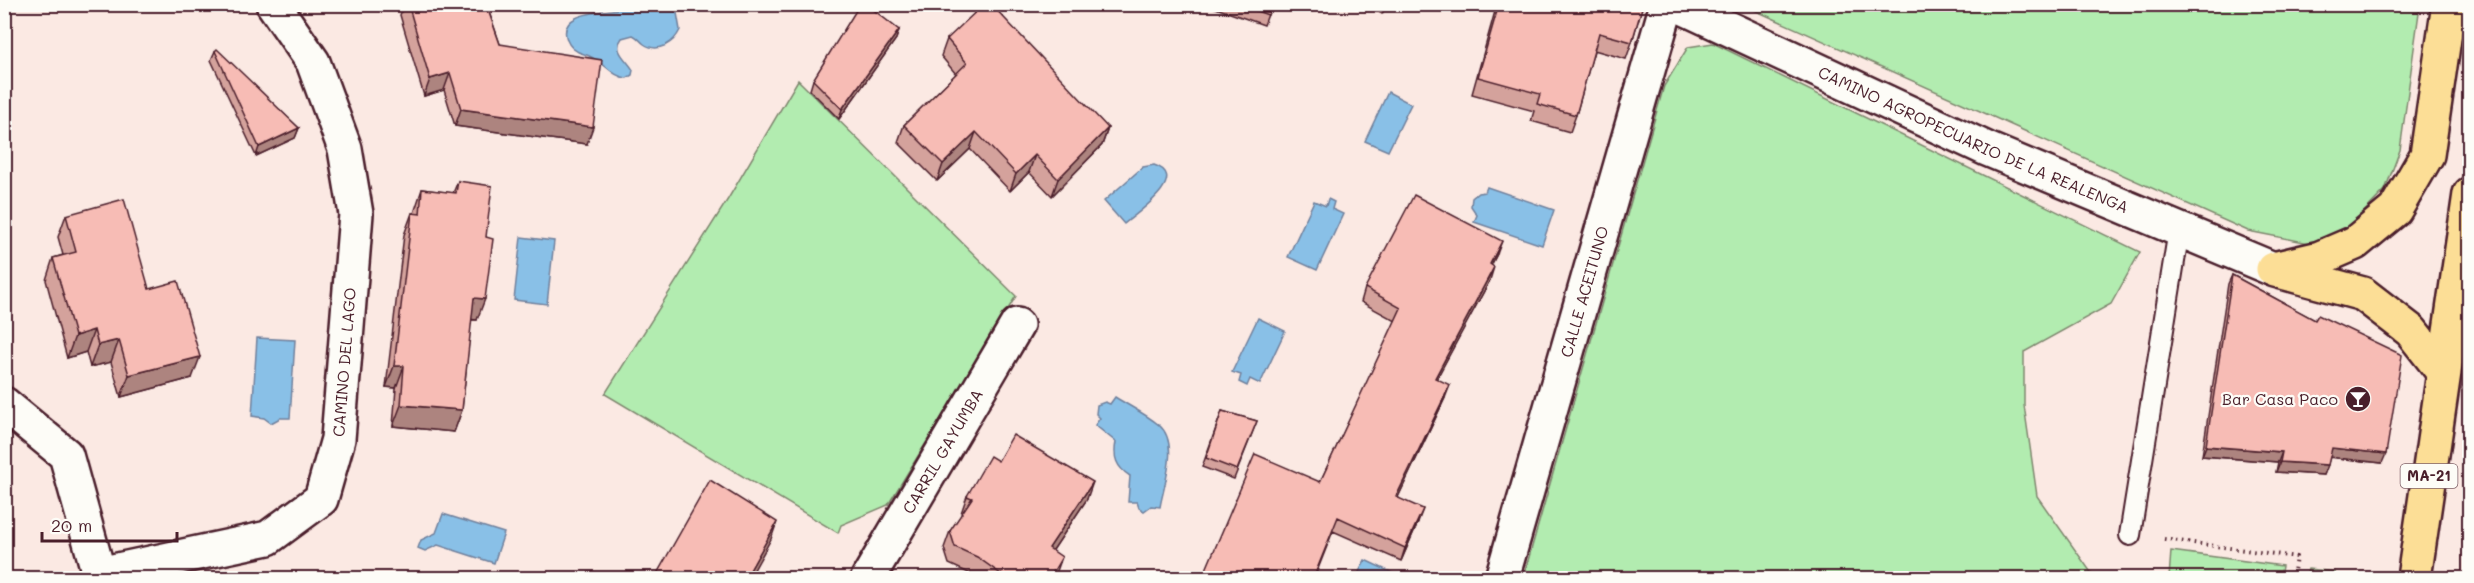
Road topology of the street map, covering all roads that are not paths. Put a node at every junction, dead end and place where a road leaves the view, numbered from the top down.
1 (273, 4) edge
2 (1667, 4) edge
3 (1676, 4) edge
4 (2449, 4) edge
5 (2469, 194) edge
6 (2179, 230) junction
7 (2273, 269) junction
8 (1017, 325) dead end
9 (2444, 373) junction
10 (4, 404) edge
11 (2130, 535) road end
12 (98, 576) edge
13 (868, 579) edge
14 (1502, 579) edge
15 (2414, 579) edge

1 - 12 street, CAMINO DEL LAGO
2 - 14 street, CALLE ACEITUNO
3 - 6 street, CAMINO AGROPECUARIO DE LA REALENGA
4 - 7 highway
5 - 9 highway, MA-21
6 - 7 street, CAMINO AGROPECUARIO DE LA REALENGA
6 - 11 lane
7 - 9 highway
8 - 13 street, CARRIL GAYUMBA
9 - 15 highway, MA-21
10 - 12 street

